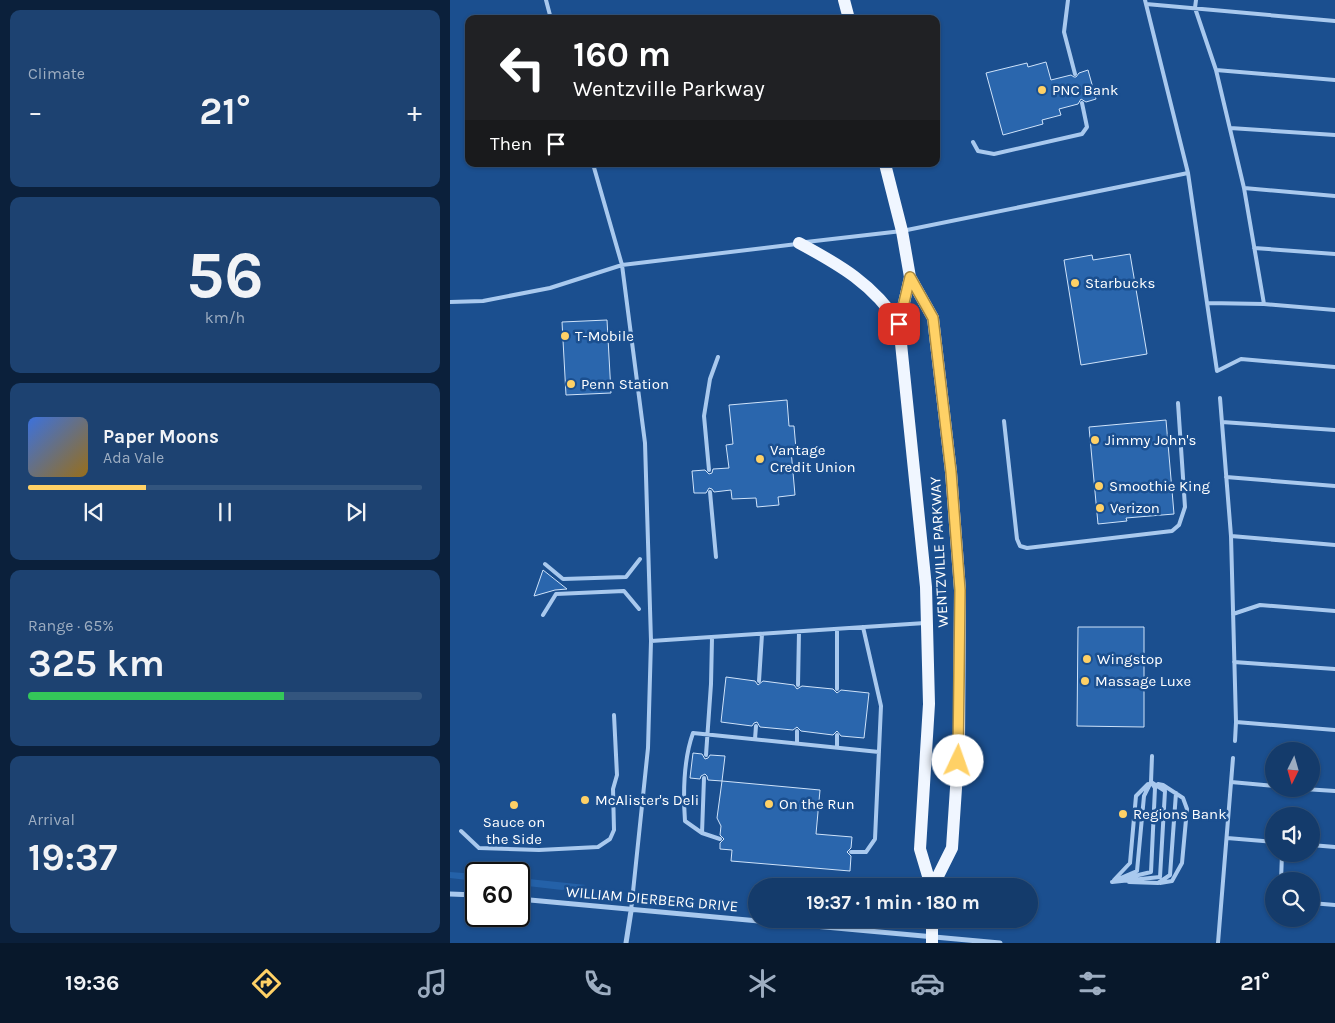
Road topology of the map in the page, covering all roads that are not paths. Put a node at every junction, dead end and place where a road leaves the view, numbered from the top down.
1 (546, 0) edge
2 (844, 0) edge
3 (1068, 0) edge
4 (1196, 0) edge
5 (1145, 2) edge
6 (1195, 8) junction
7 (550, 15) edge
8 (847, 15) edge
9 (1335, 21) edge
10 (1216, 70) junction
11 (1075, 74) dead end
12 (1335, 80) edge
13 (1082, 103) dead end
14 (1230, 128) junction
15 (1335, 135) edge
16 (973, 142) dead end
17 (594, 167) edge
18 (886, 167) edge
19 (1188, 174) junction
20 (1244, 188) junction
21 (1335, 196) edge
22 (902, 231) junction
23 (799, 244) junction
24 (1254, 248) junction
25 (1335, 254) edge
26 (622, 264) junction
27 (910, 277) junction
28 (450, 302) edge
29 (1207, 303) junction
30 (1264, 304) junction
31 (1335, 310) edge
32 (899, 324) junction
33 (718, 357) dead end
34 (1335, 367) edge
35 (1220, 398) dead end
36 (1178, 402) dead end
37 (1004, 420) dead end
38 (1222, 422) junction
39 (1335, 430) edge
40 (709, 470) dead end
41 (1226, 477) junction
42 (1335, 486) edge
43 (710, 492) dead end
44 (1231, 536) junction
45 (1335, 545) edge
46 (716, 556) dead end
47 (640, 559) dead end
48 (545, 564) dead end
49 (639, 609) dead end
50 (1335, 611) edge
51 (1233, 614) junction
52 (543, 615) dead end
53 (927, 623) junction
54 (863, 627) junction
55 (837, 629) junction
56 (799, 632) junction
57 (762, 634) junction
58 (712, 638) junction
59 (651, 641) junction
60 (1234, 662) junction
61 (1335, 669) edge
62 (759, 681) dead end
63 (798, 685) dead end
64 (837, 689) dead end
65 (614, 715) dead end
66 (1236, 722) junction
67 (756, 726) dead end
68 (1335, 730) edge
69 (797, 731) dead end
70 (708, 734) junction
71 (837, 735) dead end
72 (755, 739) junction
73 (1234, 741) dead end
74 (797, 743) junction
75 (837, 747) junction
76 (879, 752) junction
77 (706, 755) dead end
78 (1152, 756) dead end
79 (1233, 758) dead end
80 (704, 778) dead end
81 (1151, 782) junction
82 (1231, 782) junction
83 (1265, 785) edge
84 (1320, 791) edge
85 (1335, 792) edge
86 (1176, 793) junction
87 (461, 831) dead end
88 (702, 833) junction
89 (1227, 838) junction
90 (720, 839) dead end
91 (1265, 841) edge
92 (1320, 846) edge
93 (1335, 847) edge
94 (851, 852) dead end
95 (929, 878) edge
96 (936, 878) edge
97 (1112, 882) junction
98 (1158, 883) junction
99 (450, 894) edge
100 (465, 895) edge
101 (530, 900) edge
102 (1320, 904) edge
103 (1335, 905) edge
104 (631, 911) junction
105 (932, 940) edge
106 (626, 943) edge
107 (1000, 943) edge
108 (1218, 943) edge

1 - 7 lane
2 - 8 main road
3 - 11 lane
4 - 6 lane
5 - 6 lane
5 - 19 lane
6 - 9 lane
6 - 10 lane
10 - 12 lane
10 - 14 lane
13 - 16 lane
14 - 15 lane
14 - 20 lane
17 - 26 lane
18 - 22 main road, WENTZVILLE PARKWAY
19 - 22 lane
19 - 29 lane
20 - 21 lane
20 - 24 lane
22 - 23 lane
22 - 27 main road, WENTZVILLE PARKWAY
23 - 26 lane
23 - 32 main road
24 - 25 lane
24 - 30 lane
26 - 28 lane
26 - 59 lane
27 - 32 main road, WENTZVILLE PARKWAY
27 - 96 main road, WENTZVILLE PARKWAY
29 - 30 lane
29 - 34 lane
30 - 31 lane
32 - 53 main road, WENTZVILLE PARKWAY
33 - 40 lane
35 - 38 lane
36 - 37 lane
38 - 39 lane
38 - 41 lane
41 - 42 lane
41 - 44 lane
43 - 46 lane
44 - 45 lane
44 - 51 lane
47 - 48 lane
49 - 52 lane
50 - 51 lane
51 - 60 lane
53 - 54 lane
53 - 95 main road, WENTZVILLE PARKWAY
54 - 55 lane
54 - 76 lane
55 - 56 lane
55 - 64 lane
56 - 57 lane
56 - 63 lane
57 - 58 lane
57 - 62 lane
58 - 59 lane
58 - 70 lane
59 - 104 lane
60 - 61 lane
60 - 66 lane
65 - 87 lane
66 - 68 lane
66 - 73 lane
67 - 72 lane
69 - 74 lane
70 - 72 lane
70 - 77 lane
70 - 88 lane
71 - 75 lane
72 - 74 lane
74 - 75 lane
75 - 76 lane
76 - 94 lane
78 - 81 lane
79 - 82 lane
80 - 88 lane
81 - 86 lane
81 - 97 lane
81 - 97 lane
81 - 97 lane
81 - 97 lane
82 - 83 lane
82 - 89 lane
84 - 85 lane
86 - 98 lane
86 - 98 lane
88 - 90 lane
89 - 91 lane
89 - 108 lane
92 - 93 lane
97 - 98 lane
99 - 100 street
101 - 104 street, WILLIAM DIERBERG DRIVE
102 - 103 lane
104 - 105 street, WILLIAM DIERBERG DRIVE
104 - 106 street
105 - 107 street, WILLIAM DIERBERG DRIVE

